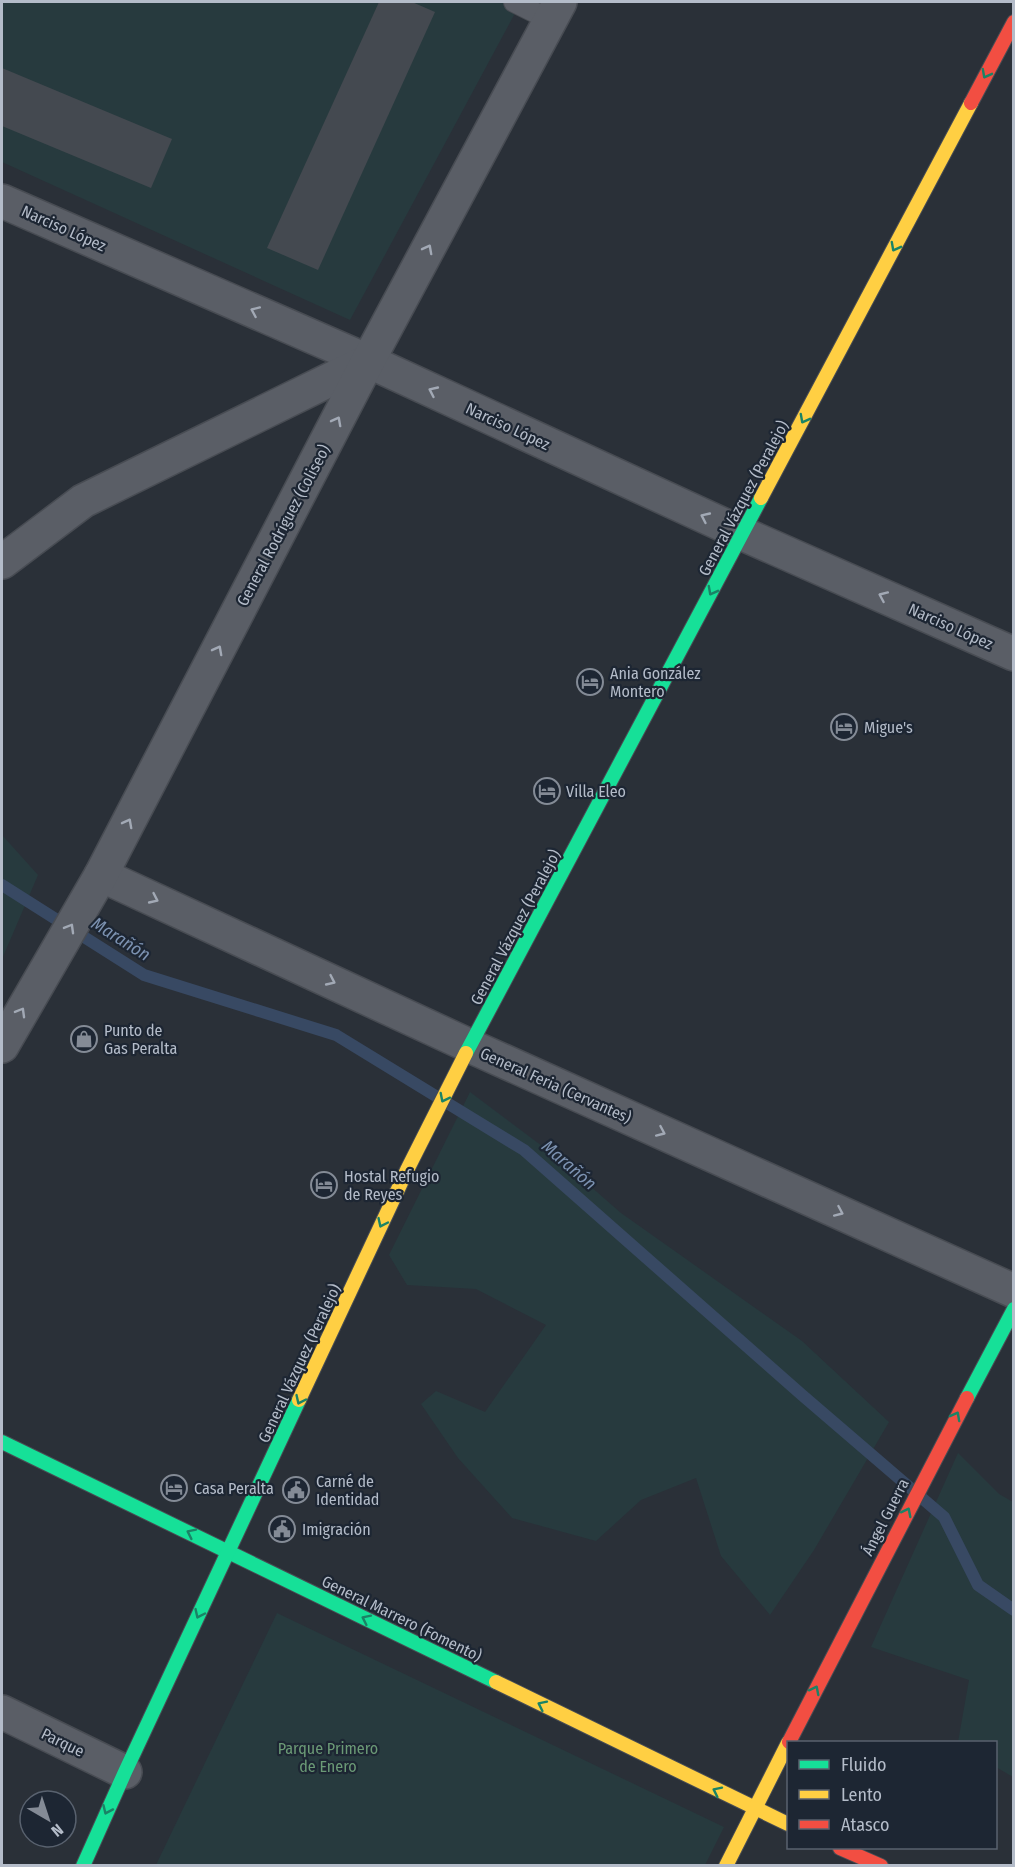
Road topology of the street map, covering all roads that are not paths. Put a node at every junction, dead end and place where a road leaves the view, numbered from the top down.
1 (514, 2) edge
2 (555, 10) edge
3 (1014, 22) edge
4 (2, 201) edge
5 (368, 361) junction
6 (743, 534) junction
7 (2, 562) edge
8 (1014, 654) edge
9 (101, 875) junction
10 (2, 1046) edge
11 (470, 1046) junction
12 (1014, 1291) edge
13 (1014, 1308) edge
14 (2, 1442) edge
15 (229, 1551) junction
16 (2, 1712) edge
17 (790, 1741) edge
18 (787, 1747) edge
19 (125, 1772) junction
20 (755, 1809) junction
21 (787, 1823) edge
22 (842, 1849) edge
23 (83, 1866) edge
24 (726, 1866) edge
25 (881, 1866) edge

1 - 2 lane
5 -> 2 street, General Rodríguez (Coliseo)
3 -> 6 street, General Vázquez (Peralejo)
5 -> 4 street, Narciso López
6 -> 5 street, Narciso López
5 - 7 street
9 -> 5 street, General Rodríguez (Coliseo)
8 -> 6 street, Narciso López
6 -> 11 street, General Vázquez (Peralejo)
10 -> 9 street, General Rodríguez (Coliseo)
9 -> 11 street, General Feria (Cervantes)
11 -> 12 street, General Feria (Cervantes)
11 -> 15 street, General Vázquez (Peralejo)
17 -> 13 street, Ángel Guerra
15 -> 14 street, General Marrero (Fomento)
15 -> 19 street, General Vázquez (Peralejo)
20 -> 15 street, General Marrero (Fomento)
16 - 19 street, Parque
18 - 20 street, Ángel Guerra
19 -> 23 street, General Vázquez (Peralejo)
20 - 21 street, General Marrero (Fomento)
20 - 24 street, Ángel Guerra
22 - 25 street

